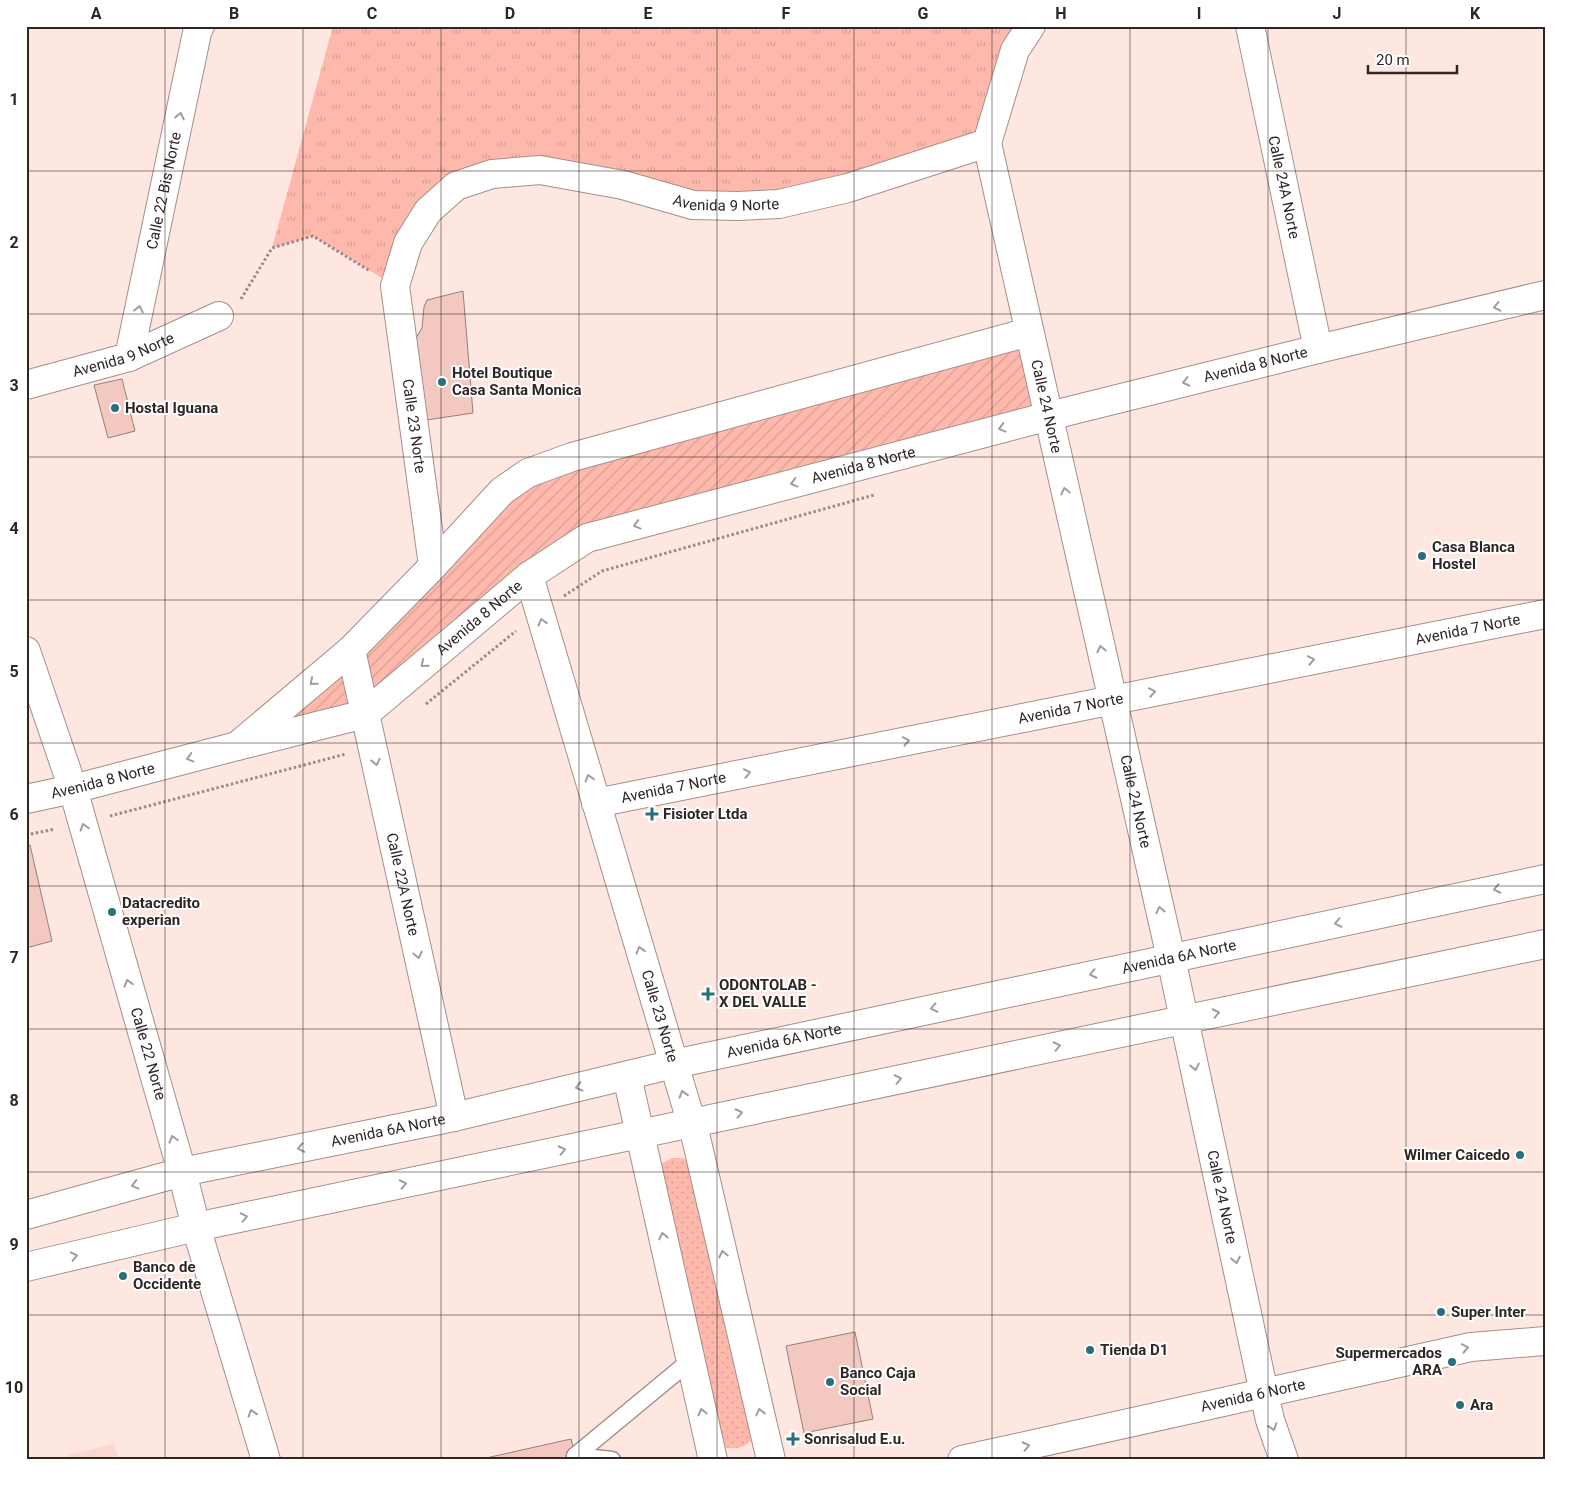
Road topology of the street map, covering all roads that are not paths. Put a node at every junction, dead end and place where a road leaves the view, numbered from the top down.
1 (1031, 26) edge
2 (1250, 26) edge
3 (197, 27) edge
4 (987, 143) junction
5 (395, 286) joint
6 (1545, 295) edge
7 (218, 316) road end
8 (1030, 332) junction
9 (1318, 349) junction
10 (129, 357) junction
11 (26, 385) edge
12 (1049, 416) junction
13 (433, 566) junction
14 (528, 576) junction
15 (1545, 614) edge
16 (351, 650) junction
17 (26, 651) edge
18 (1113, 700) junction
19 (365, 714) junction
20 (237, 746) junction
21 (73, 789) junction
22 (26, 799) edge
23 (596, 803) junction
24 (1545, 879) edge
25 (1545, 944) edge
26 (1171, 958) junction
27 (1185, 1020) junction
28 (674, 1064) junction
29 (627, 1076) junction
30 (454, 1118) junction
31 (691, 1123) junction
32 (640, 1134) junction
33 (182, 1172) junction
34 (26, 1215) edge
35 (196, 1227) junction
36 (26, 1267) edge
37 (1545, 1341) edge
38 (691, 1360) junction
39 (1264, 1393) junction
40 (266, 1460) edge
41 (612, 1460) edge
42 (713, 1460) edge
43 (771, 1460) edge
44 (962, 1460) edge
45 (1284, 1460) edge

1 - 4 street
2 - 9 street, Calle 24A Norte
10 -> 3 street, Calle 22 Bis Norte
4 - 5 street, Avenida 9 Norte
4 - 8 street, Calle 24 Norte
5 - 13 street, Calle 23 Norte
6 -> 9 street, Avenida 8 Norte
7 - 10 street, Avenida 9 Norte
8 - 12 street, Calle 24 Norte
8 - 13 street, Avenida 8 Norte
9 -> 12 street, Avenida 8 Norte
10 - 11 street, Avenida 9 Norte
12 -> 14 street, Avenida 8 Norte
18 -> 12 street, Calle 24 Norte
13 - 16 street, Avenida 8 Norte
14 -> 19 street, Avenida 8 Norte
23 -> 14 street, Calle 23 Norte
18 -> 15 street, Avenida 7 Norte
16 - 19 street, Calle 22A Norte
16 -> 20 street, Avenida 8 Norte
17 - 21 street, Calle 22 Norte
23 -> 18 street, Avenida 7 Norte
26 -> 18 street, Calle 24 Norte
19 - 20 street, Avenida 8 Norte
19 -> 30 street, Calle 22A Norte
20 -> 21 street, Avenida 8 Norte
21 - 22 street, Avenida 8 Norte
33 -> 21 street, Calle 22 Norte
28 -> 23 street, Calle 23 Norte
24 -> 26 street, Avenida 6A Norte
27 -> 25 street
26 - 27 street, Calle 24 Norte
26 -> 28 street, Avenida 6A Norte
31 -> 27 street
27 -> 39 street, Calle 24 Norte
28 - 29 street, Avenida 6A Norte
31 -> 28 street, Calle 23 Norte
29 -> 30 street, Avenida 6A Norte
29 - 32 street
30 -> 33 street, Avenida 6A Norte
31 - 32 street
43 -> 31 street, Calle 23 Norte
35 -> 32 street
38 -> 32 street
33 -> 34 street, Avenida 6A Norte
33 - 35 street, Calle 22 Norte
36 -> 35 street
40 -> 35 street, Calle 22 Norte
39 -> 37 street, Avenida 6 Norte
38 - 41 lane
42 -> 38 street
44 -> 39 street, Avenida 6 Norte
39 -> 45 street, Calle 24 Norte

